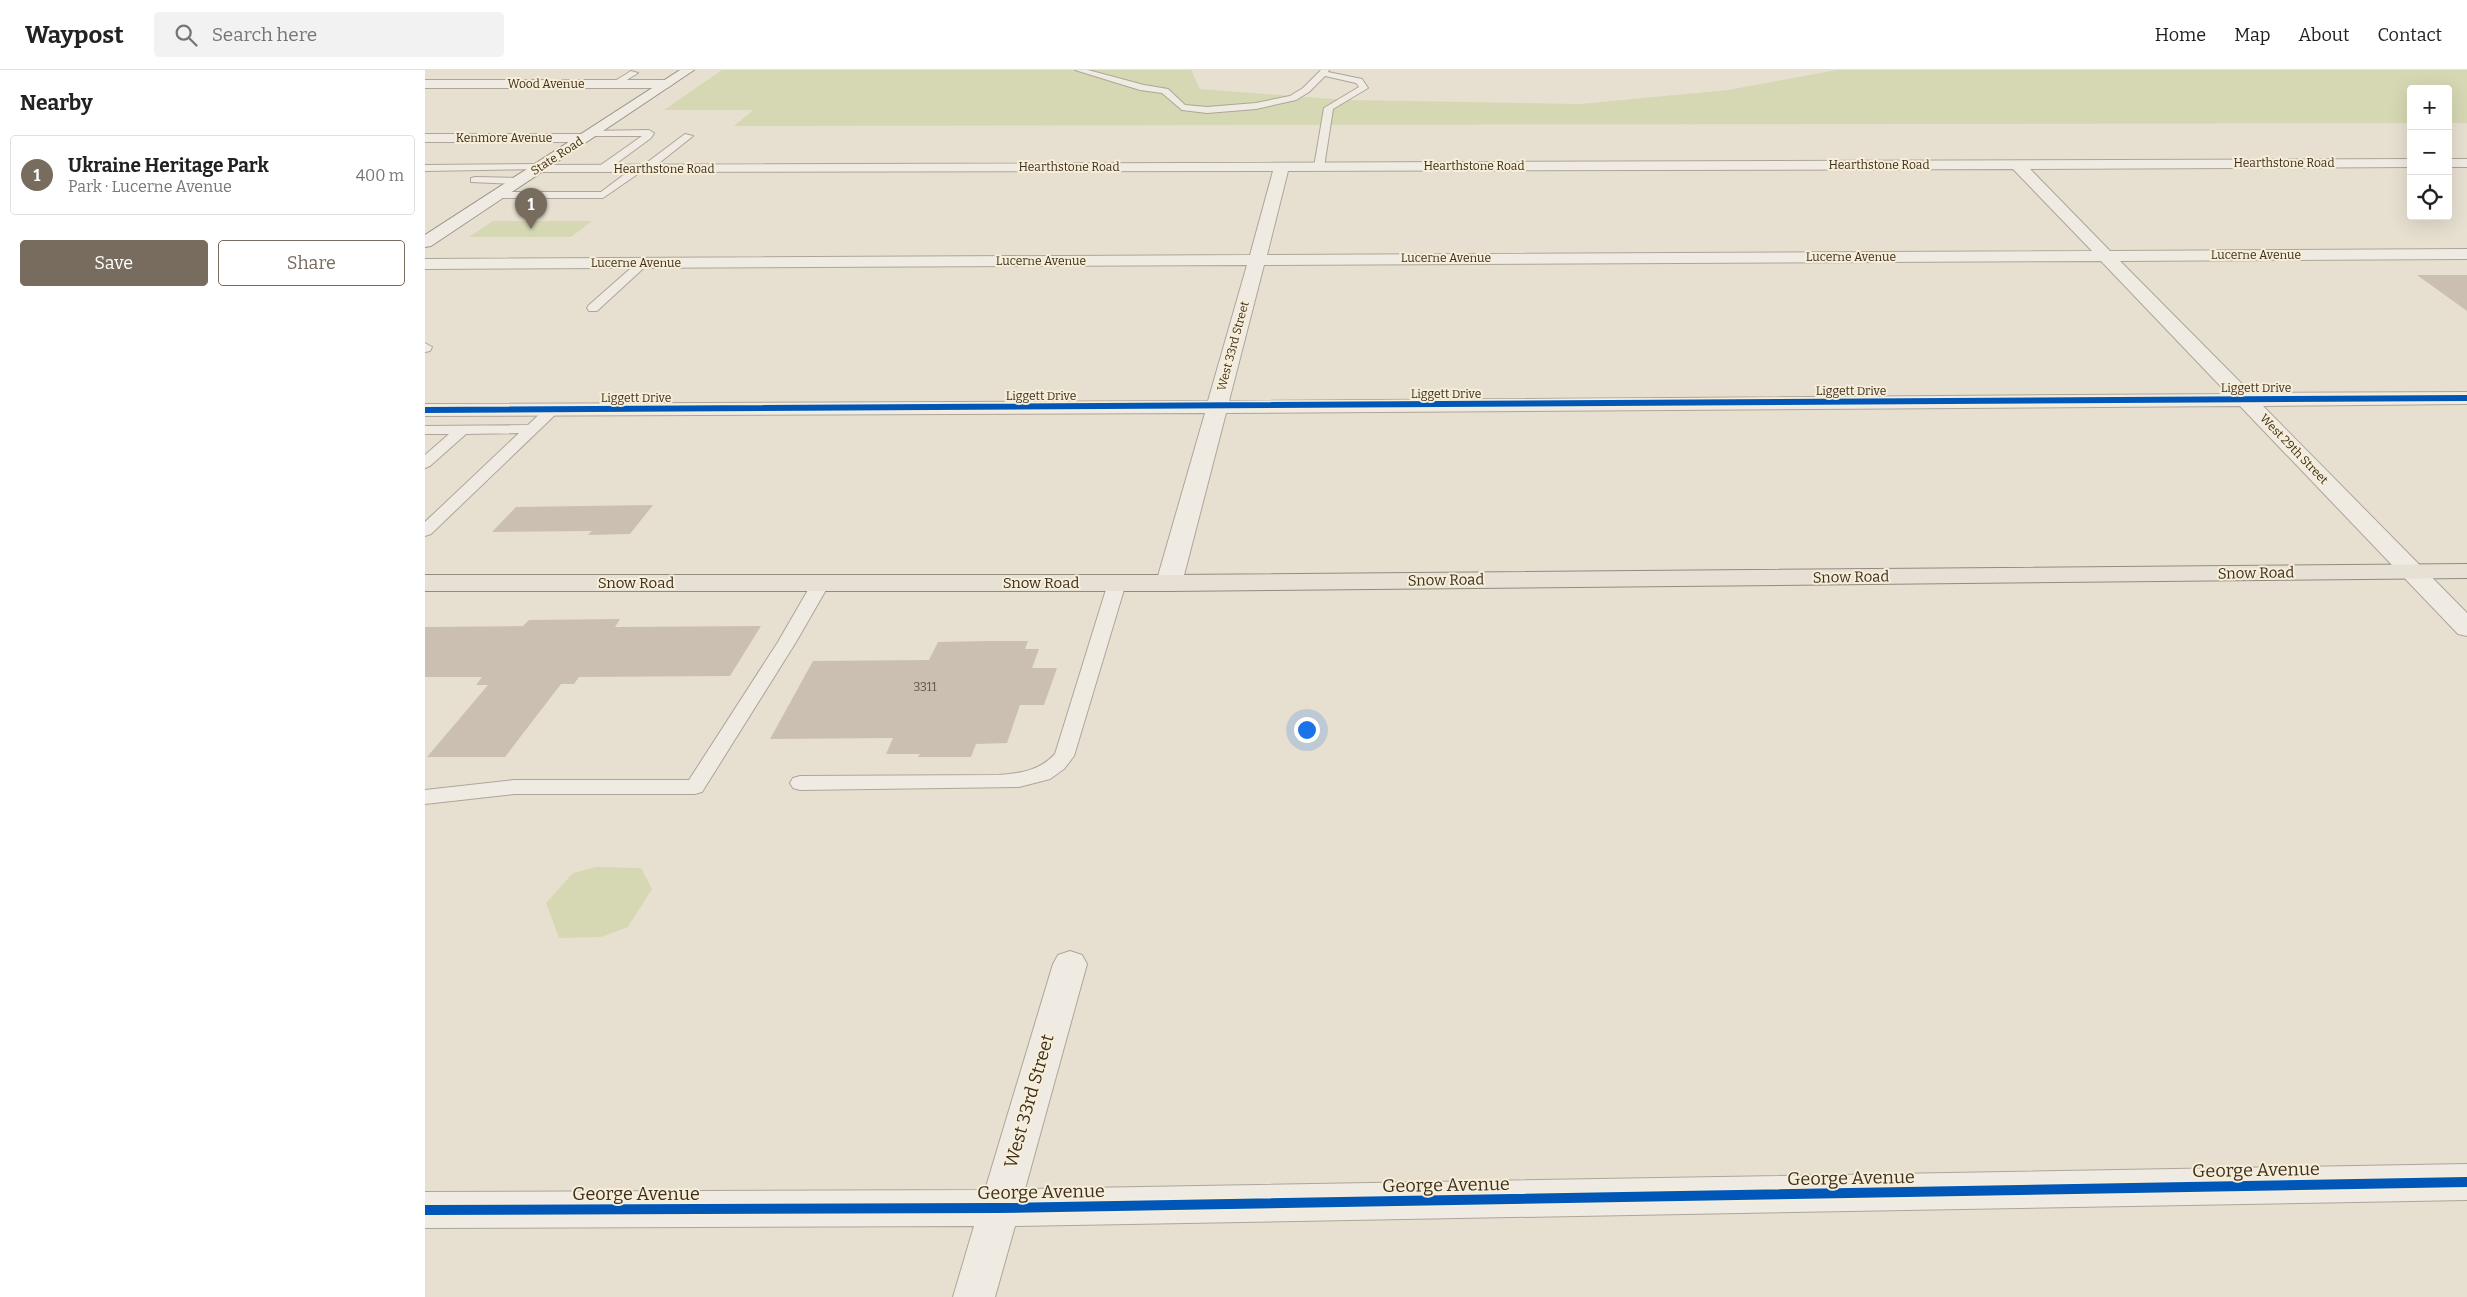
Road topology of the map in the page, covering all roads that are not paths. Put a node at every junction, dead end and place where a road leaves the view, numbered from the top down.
1 (688, 70) edge
2 (1079, 70) edge
3 (1324, 71) edge
4 (634, 73) dead end
5 (425, 84) edge
6 (614, 84) junction
7 (667, 84) junction
8 (588, 136) junction
9 (688, 136) dead end
10 (425, 138) edge
11 (2407, 163) edge
12 (2452, 163) edge
13 (2467, 163) edge
14 (2017, 164) junction
15 (1319, 166) junction
16 (1282, 167) junction
17 (425, 168) edge
18 (539, 168) junction
19 (602, 169) junction
20 (641, 169) junction
21 (462, 180) dead end
22 (519, 181) junction
23 (497, 195) junction
24 (548, 195) junction
25 (567, 204) dead end
26 (482, 205) junction
27 (536, 205) junction
28 (425, 242) edge
29 (2467, 254) edge
30 (2106, 256) junction
31 (1257, 259) junction
32 (643, 263) junction
33 (425, 264) edge
34 (593, 308) dead end
35 (2467, 398) edge
36 (2246, 399) junction
37 (1217, 407) junction
38 (425, 410) edge
39 (552, 410) junction
40 (425, 430) edge
41 (462, 430) junction
42 (531, 430) junction
43 (425, 463) edge
44 (425, 531) edge
45 (2467, 571) edge
46 (2413, 572) junction
47 (425, 582) edge
48 (821, 583) junction
49 (1117, 583) junction
50 (1169, 583) junction
51 (2467, 628) edge
52 (800, 784) dead end
53 (425, 797) edge
54 (1070, 964) dead end
55 (2467, 1182) edge
56 (998, 1208) junction
57 (425, 1210) edge
58 (974, 1297) edge

1 - 7 street, State Road
2 - 3 lane
3 - 15 lane
4 - 6 lane
5 - 6 street, Wood Avenue
6 - 7 street, Wood Avenue
7 - 8 street, State Road
8 - 10 street, Kenmore Avenue
8 - 18 street, State Road
8 - 19 lane
9 - 20 lane
11 - 14 street, Hearthstone Road
12 - 13 street
14 - 15 street, Hearthstone Road
14 - 30 street, West 29th Street
15 - 16 street, Hearthstone Road
16 - 20 street, Hearthstone Road
16 - 31 street, West 33rd Street
17 - 18 lane
18 - 19 street, Hearthstone Road
18 - 22 street, State Road
19 - 20 street, Hearthstone Road
20 - 24 lane
21 - 22 lane
22 - 23 street, State Road
23 - 24 lane
23 - 26 street, State Road
24 - 27 lane
25 - 27 lane
26 - 27 lane
26 - 28 street, State Road
29 - 30 street, Lucerne Avenue
30 - 31 street, Lucerne Avenue
30 - 36 street, West 29th Street
31 - 32 street, Lucerne Avenue
31 - 37 street, West 33rd Street
32 - 33 street, Lucerne Avenue
32 - 34 lane
35 - 36 street, Liggett Drive
36 - 37 street, Liggett Drive
36 - 46 street, West 29th Street
37 - 39 street, Liggett Drive
37 - 50 street, West 33rd Street
38 - 39 street, Liggett Drive
39 - 42 lane
40 - 41 lane
41 - 42 lane
41 - 43 lane
42 - 44 lane
45 - 46 main road, Snow Road
46 - 50 main road, Snow Road
46 - 51 street, West 29th Street
47 - 48 main road, Snow Road
48 - 49 main road, Snow Road
48 - 53 lane
49 - 50 main road, Snow Road
49 - 52 lane
54 - 56 street, West 33rd Street
55 - 56 street, George Avenue
56 - 57 street, George Avenue
56 - 58 street, West 33rd Street

